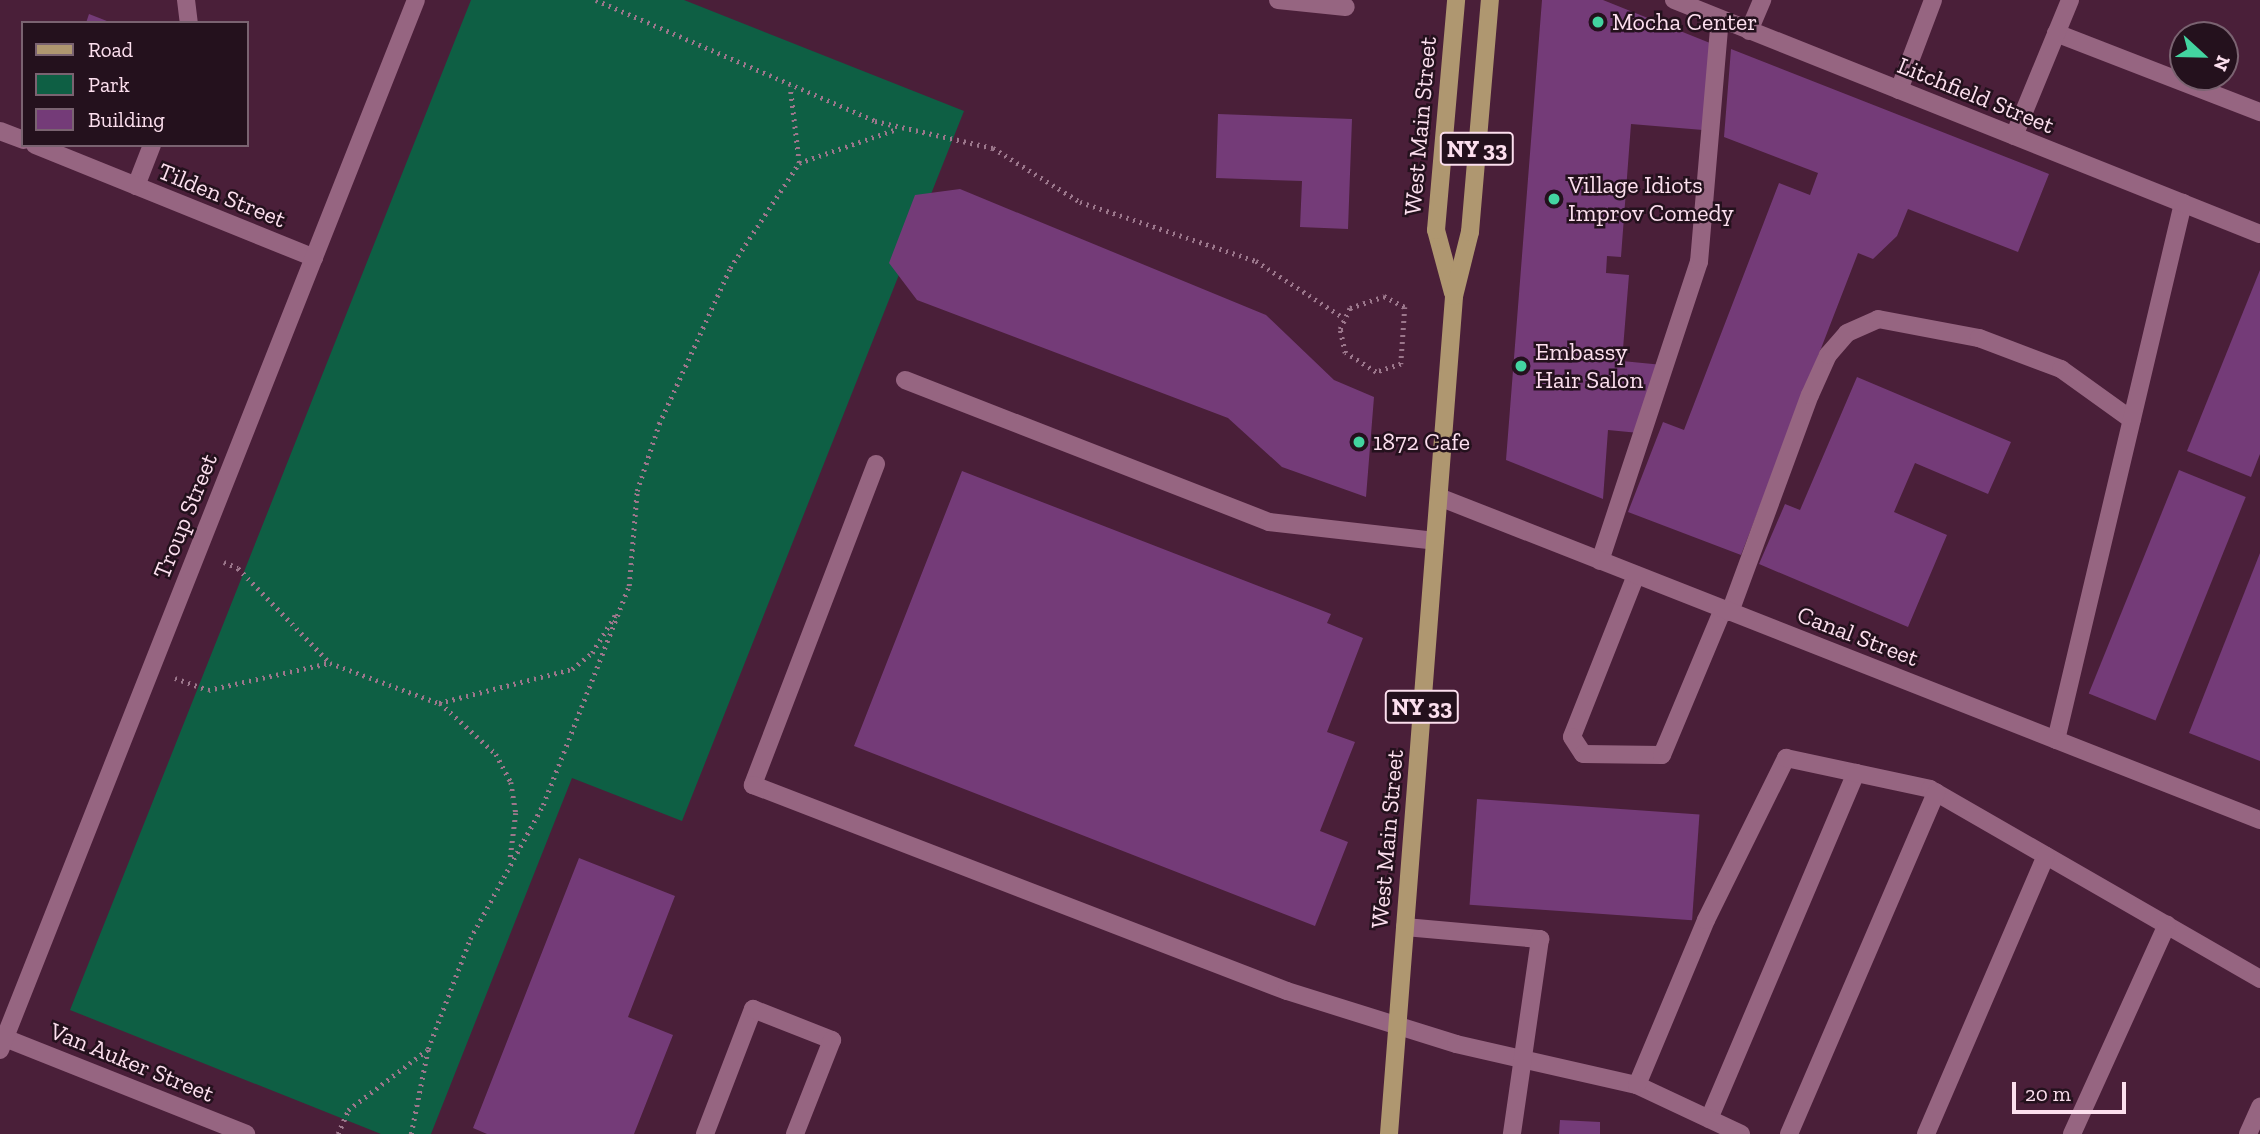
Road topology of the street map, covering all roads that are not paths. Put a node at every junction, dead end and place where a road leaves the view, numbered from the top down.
1 (186, 0) edge
2 (416, 0) edge
3 (1278, 0) edge
4 (1456, 0) edge
5 (1490, 0) edge
6 (1762, 0) edge
7 (1933, 0) edge
8 (2070, 0) edge
9 (1678, 1) edge
10 (1346, 7) dead end
11 (1720, 19) junction
12 (189, 21) edge
13 (1749, 31) junction
14 (2056, 33) junction
15 (1899, 90) junction
16 (2260, 112) edge
17 (0, 131) edge
18 (2014, 136) junction
19 (21, 139) edge
20 (40, 147) edge
21 (151, 147) edge
22 (136, 186) junction
23 (2183, 203) junction
24 (2260, 234) edge
25 (314, 258) junction
26 (1454, 296) junction
27 (905, 380) dead end
28 (2132, 420) junction
29 (876, 464) dead end
30 (1439, 497) junction
31 (1435, 541) junction
32 (1601, 561) junction
33 (1636, 575) junction
34 (1726, 610) junction
35 (2056, 740) junction
36 (1856, 773) junction
37 (1936, 792) junction
38 (2260, 820) edge
39 (2046, 856) junction
40 (2167, 925) junction
41 (1405, 928) junction
42 (2260, 979) edge
43 (1398, 1026) junction
44 (2, 1041) edge
45 (1522, 1060) junction
46 (1637, 1085) junction
47 (2260, 1107) edge
48 (1709, 1119) junction
49 (246, 1134) edge
50 (705, 1134) edge
51 (795, 1134) edge
52 (1389, 1134) edge
53 (1512, 1134) edge
54 (1741, 1134) edge
55 (1789, 1134) edge
56 (1926, 1134) edge
57 (2073, 1134) edge
58 (2248, 1134) edge

1 - 12 street
2 - 25 street, Troup Street
3 - 10 street
4 - 26 main road, West Main Street / NY 33
5 - 26 main road, West Main Street / NY 33
6 - 13 street
7 - 15 street
8 - 14 street
9 - 11 street, Litchfield Street
11 - 13 street, Litchfield Street
11 - 32 street
13 - 15 street, Litchfield Street
14 - 16 street
14 - 18 street
15 - 18 street, Litchfield Street
17 - 19 street
18 - 23 street, Litchfield Street
20 - 22 street, Tilden Street
21 - 22 street
22 - 25 street, Tilden Street
23 - 24 street, Litchfield Street
23 - 28 street
25 - 44 street, Troup Street
26 - 30 main road, West Main Street / NY 33
27 - 31 street
28 - 34 street
28 - 35 street
29 - 43 street
30 - 31 main road, West Main Street / NY 33
30 - 32 street, Canal Street
31 - 41 main road, West Main Street / NY 33
32 - 33 street, Canal Street
33 - 34 street, Canal Street
33 - 34 street
34 - 35 street, Canal Street
35 - 38 street, Canal Street
36 - 37 street
36 - 46 street
36 - 48 street
37 - 39 street
37 - 55 street
39 - 40 street
39 - 56 street
40 - 42 street
40 - 57 street
41 - 43 main road, West Main Street / NY 33
41 - 45 street
43 - 45 street
43 - 52 main road, West Main Street / NY 33
44 - 49 street, Van Auker Street
45 - 46 street
45 - 53 street
46 - 48 street
47 - 58 street
48 - 54 street
50 - 51 street

